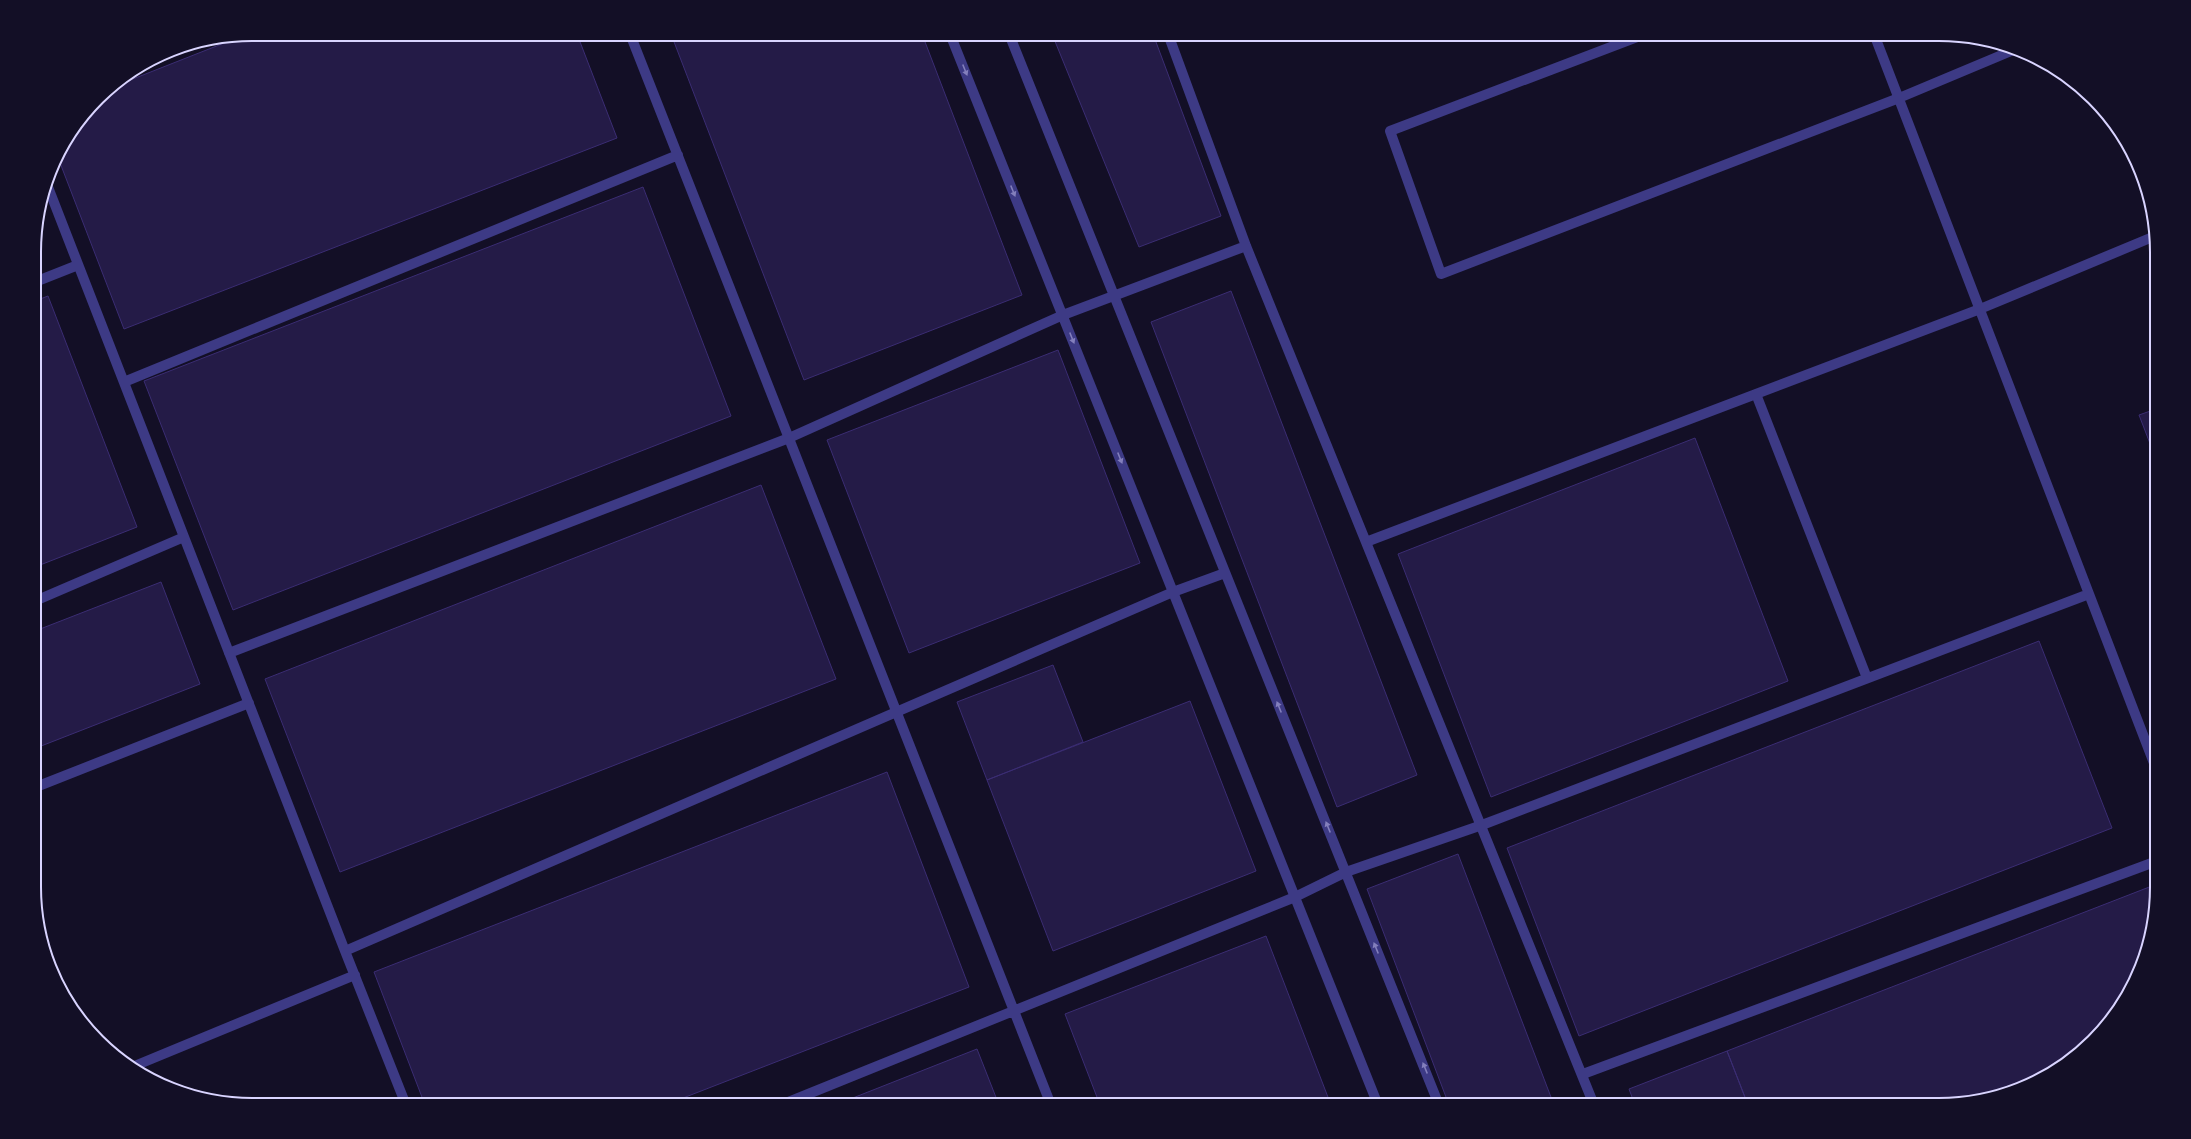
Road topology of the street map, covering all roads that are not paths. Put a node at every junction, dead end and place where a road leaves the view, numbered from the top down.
1 (633, 41) edge
2 (953, 41) edge
3 (1012, 41) edge
4 (1171, 41) edge
5 (1627, 41) edge
6 (1877, 41) edge
7 (2008, 52) edge
8 (1899, 98) junction
9 (678, 155) junction
10 (50, 192) edge
11 (2150, 238) edge
12 (1246, 246) junction
13 (78, 265) junction
14 (41, 280) edge
15 (1114, 296) junction
16 (1980, 309) junction
17 (1063, 315) junction
18 (124, 382) junction
19 (1756, 394) junction
20 (789, 438) junction
21 (184, 537) junction
22 (1366, 542) junction
23 (1225, 573) junction
24 (1173, 592) junction
25 (2088, 594) junction
26 (41, 598) edge
27 (229, 653) junction
28 (1867, 678) junction
29 (249, 704) junction
30 (896, 711) junction
31 (2150, 753) edge
32 (41, 785) edge
33 (1482, 825) junction
34 (2150, 864) edge
35 (1346, 872) junction
36 (1295, 897) junction
37 (345, 951) junction
38 (354, 975) junction
39 (1014, 1012) junction
40 (138, 1064) edge
41 (1583, 1074) junction
42 (403, 1098) edge
43 (799, 1098) edge
44 (1048, 1098) edge
45 (1375, 1098) edge
46 (1436, 1098) edge
47 (1592, 1098) edge

1 - 9 street
2 -> 17 street
3 - 15 street
4 - 12 street
5 - 8 street
6 - 8 street
7 - 8 street
8 - 16 street
9 - 18 street
9 - 20 street
10 - 13 street
11 - 16 street
12 - 15 street
12 - 22 street
13 - 14 street
13 - 18 street
15 - 17 street
15 - 23 street
16 - 19 street
16 - 25 street
17 - 20 street
17 -> 24 street
18 - 21 street
19 - 22 street
19 - 28 street
20 - 27 street
20 - 30 street
21 - 26 street
21 - 27 street
22 - 33 street
23 - 24 street
35 -> 23 street
24 - 30 street
24 - 36 street
25 - 28 street
25 - 31 street
27 - 29 street
28 - 33 street
29 - 32 street
29 - 37 street
30 - 37 street
30 - 39 street
33 - 35 street
33 - 41 street
34 - 41 street
35 - 36 street
46 -> 35 street
36 - 39 street
36 - 45 street
37 - 38 street
38 - 40 street
38 - 42 street
39 - 43 street
39 - 44 street
41 - 47 street

